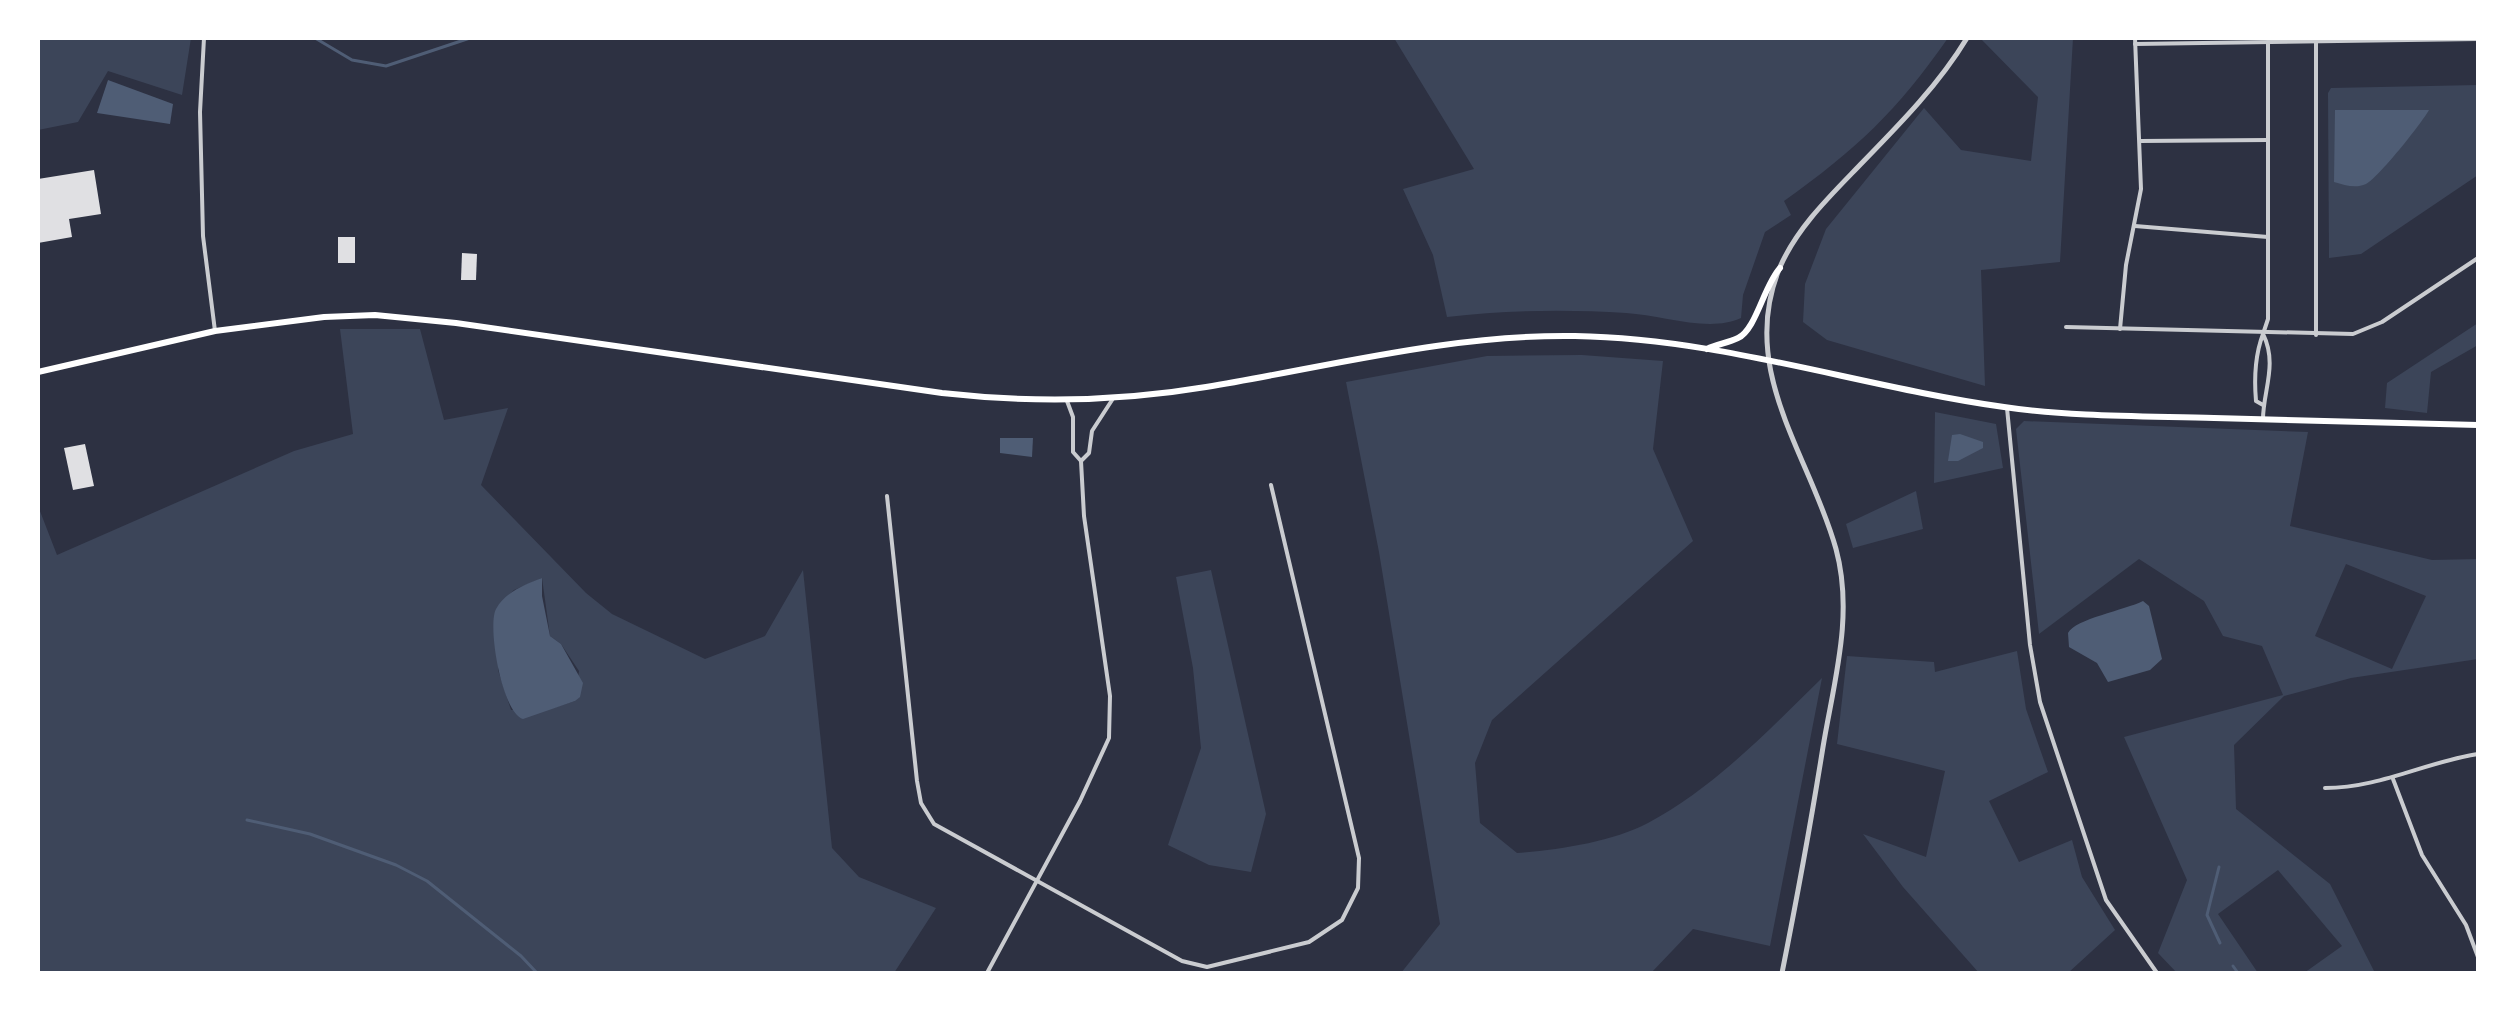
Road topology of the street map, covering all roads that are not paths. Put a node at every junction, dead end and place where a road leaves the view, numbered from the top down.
1 (204, 38) edge
2 (1967, 38) edge
3 (2478, 39) edge
4 (2135, 41) edge
5 (2316, 41) junction
6 (2268, 42) junction
7 (2268, 140) junction
8 (2140, 141) junction
9 (2135, 226) junction
10 (2269, 237) junction
11 (2478, 258) edge
12 (1780, 268) junction
13 (2066, 327) dead end
14 (2120, 329) junction
15 (215, 331) junction
16 (2263, 334) junction
17 (2316, 335) junction
18 (1706, 350) junction
19 (1768, 360) junction
20 (38, 372) edge
21 (1114, 397) junction
22 (1067, 401) junction
23 (2263, 405) junction
24 (2007, 407) junction
25 (2263, 419) junction
26 (2478, 425) edge
27 (1081, 461) junction
28 (1271, 485) dead end
29 (887, 496) dead end
30 (2478, 754) edge
31 (2393, 779) junction
32 (2325, 788) dead end
33 (1036, 882) junction
34 (2478, 957) edge
35 (987, 973) edge
36 (1782, 973) edge
37 (2157, 973) edge

1 - 15 street
2 - 12 street
3 - 5 street
4 - 6 street
4 - 8 street
5 - 6 street
5 - 17 street
6 - 7 street
7 - 8 street
7 - 10 street
8 - 9 street
9 - 10 street
9 - 14 street
10 - 16 street
11 - 17 street
12 - 18 main road
12 - 19 street
13 - 14 street
14 - 16 street
15 - 20 main road
15 - 22 main road
16 - 17 street
16 - 23 street
16 - 23 street
18 - 19 main road
18 - 21 main road
19 - 24 main road
19 - 36 street
21 - 22 main road
21 - 27 street
22 - 27 street
23 - 25 street
24 - 25 main road
24 - 37 street
25 - 26 main road
27 - 33 street
28 - 33 street
29 - 33 street
30 - 31 street
31 - 32 street
31 - 34 street
33 - 35 street

